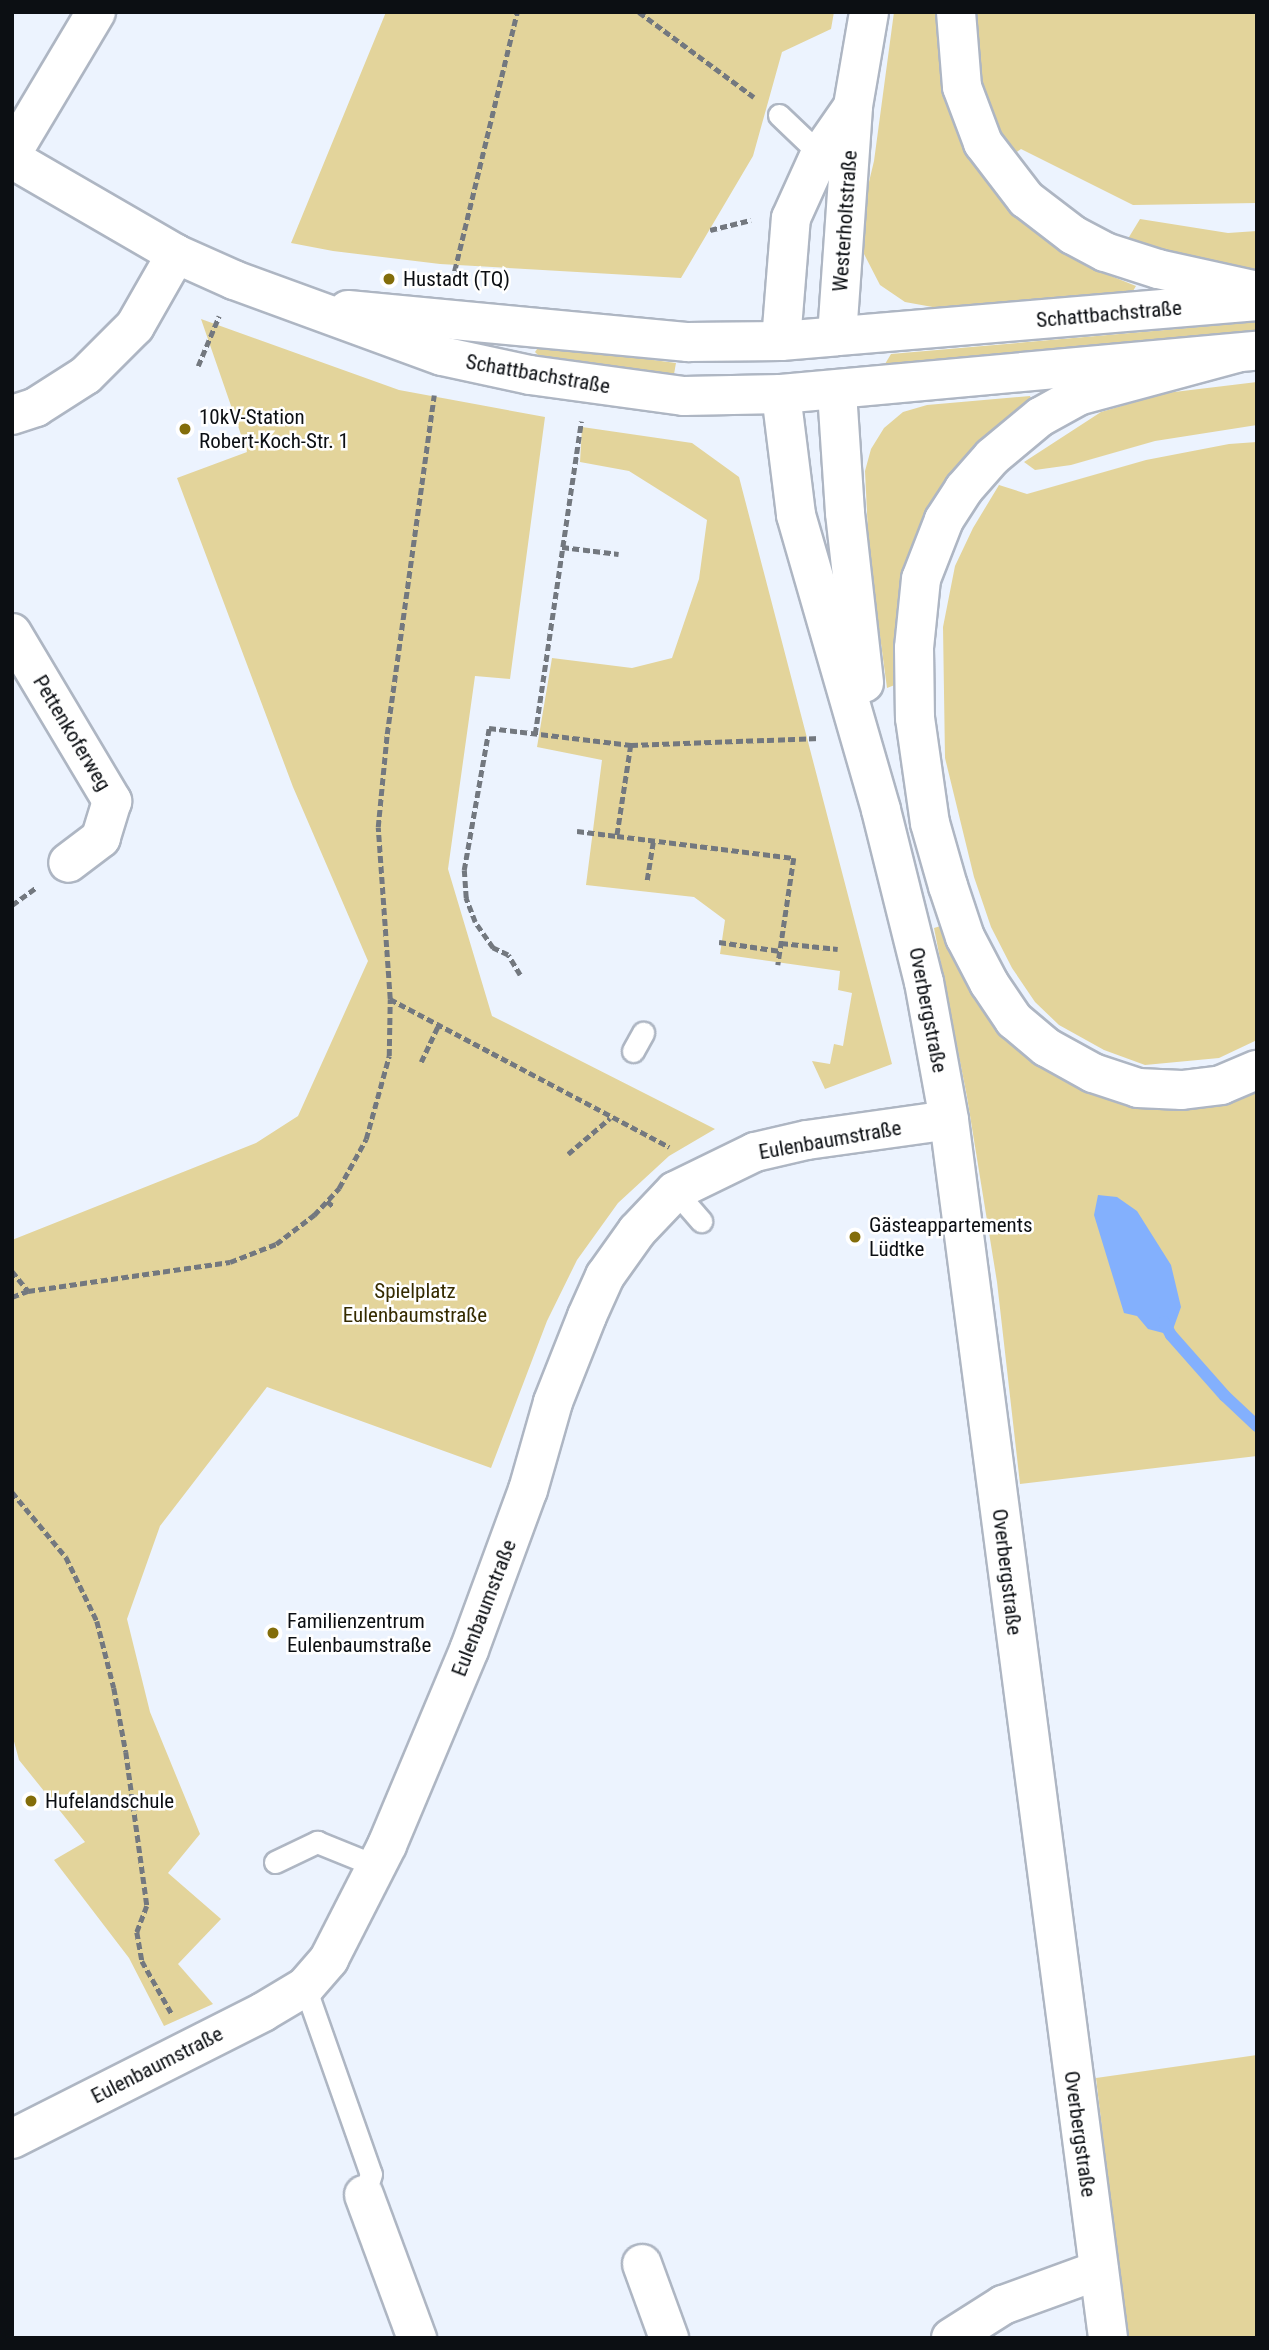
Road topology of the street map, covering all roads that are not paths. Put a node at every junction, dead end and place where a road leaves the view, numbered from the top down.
1 (96, 12) edge
2 (869, 12) edge
3 (956, 12) edge
4 (853, 106) junction
5 (779, 115) dead end
6 (12, 153) edge
7 (820, 154) junction
8 (12, 159) edge
9 (176, 254) junction
10 (1257, 291) edge
11 (1257, 301) edge
12 (304, 306) junction
13 (836, 337) junction
14 (781, 341) junction
15 (1247, 352) edge
16 (837, 392) junction
17 (781, 394) junction
18 (12, 415) edge
19 (12, 633) edge
20 (881, 810) junction
21 (68, 863) dead end
22 (1257, 1070) edge
23 (949, 1120) junction
24 (675, 1191) junction
25 (701, 1221) dead end
26 (275, 1862) dead end
27 (376, 1866) junction
28 (305, 1987) junction
29 (12, 2139) edge
30 (364, 2195) joint
31 (642, 2264) dead end
32 (1099, 2270) junction
33 (417, 2338) edge
34 (669, 2338) edge
35 (951, 2338) edge
36 (1108, 2338) edge

1 - 6 main road
2 - 4 main road, Westerholtstraße
3 - 10 main road
4 - 7 main road, Westerholtstraße
4 - 13 main road, Westerholtstraße
5 - 7 lane
7 - 14 main road, Westerholtstraße
8 - 9 main road, Schattbachstraße
9 - 12 main road, Schattbachstraße
9 - 18 main road
11 - 13 main road, Schattbachstraße
12 - 14 main road, Schattbachstraße
12 - 17 main road, Schattbachstraße
13 - 14 main road, Schattbachstraße
13 - 16 main road
14 - 17 main road
15 - 16 main road, Schattbachstraße
15 - 22 main road
16 - 17 main road, Schattbachstraße
16 - 20 main road, Overbergstraße
17 - 20 main road, Overbergstraße
19 - 21 main road, Pettenkoferweg
20 - 23 main road, Overbergstraße
23 - 24 main road, Eulenbaumstraße
23 - 32 main road, Overbergstraße
24 - 25 lane
24 - 27 main road, Eulenbaumstraße
26 - 27 lane
27 - 28 main road, Eulenbaumstraße
28 - 29 main road, Eulenbaumstraße
28 - 30 lane
30 - 33 main road
31 - 34 main road
32 - 35 main road
32 - 36 main road, Overbergstraße

